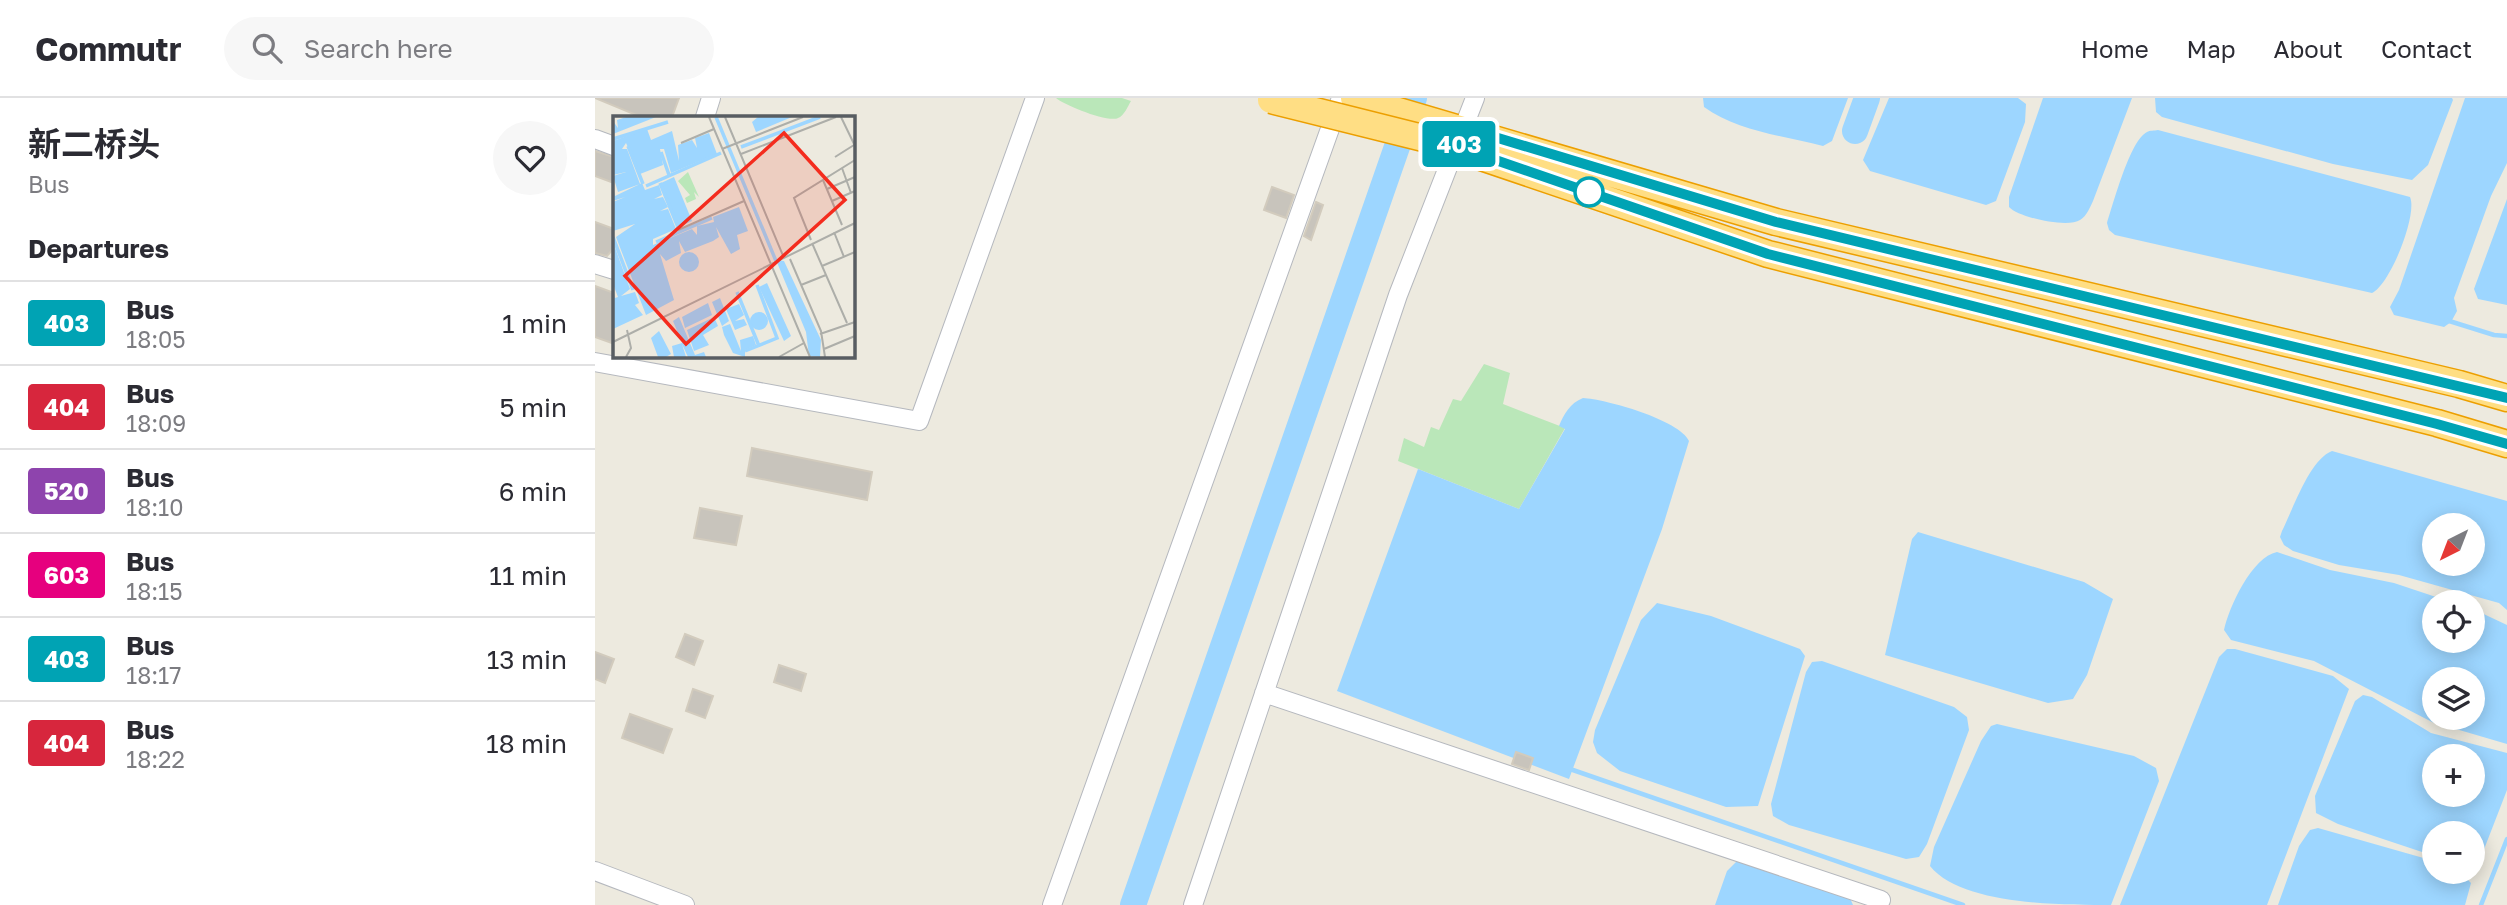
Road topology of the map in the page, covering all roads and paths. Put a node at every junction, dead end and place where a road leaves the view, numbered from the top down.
1 (711, 98) edge
2 (1035, 98) edge
3 (1341, 98) edge
4 (1354, 98) edge
5 (1475, 98) edge
6 (1267, 99) edge
7 (705, 116) edge
8 (1433, 130) junction
9 (1461, 137) junction
10 (595, 139) edge
11 (613, 146) edge
12 (595, 264) edge
13 (613, 270) edge
14 (623, 361) edge
15 (595, 362) edge
16 (2507, 398) edge
17 (2507, 444) edge
18 (1264, 693) junction
19 (595, 871) edge
20 (1881, 900) dead end
21 (685, 905) edge
22 (1052, 905) edge
23 (1193, 905) edge

1 - 7 street
2 - 14 street
3 - 22 street
4 - 8 highway
5 - 9 street
6 - 8 highway, bridge
8 - 9 highway
9 - 16 highway
9 - 17 highway
9 - 18 street
10 - 11 street
12 - 13 street
14 - 15 street
18 - 20 street
18 - 23 street
19 - 21 street

